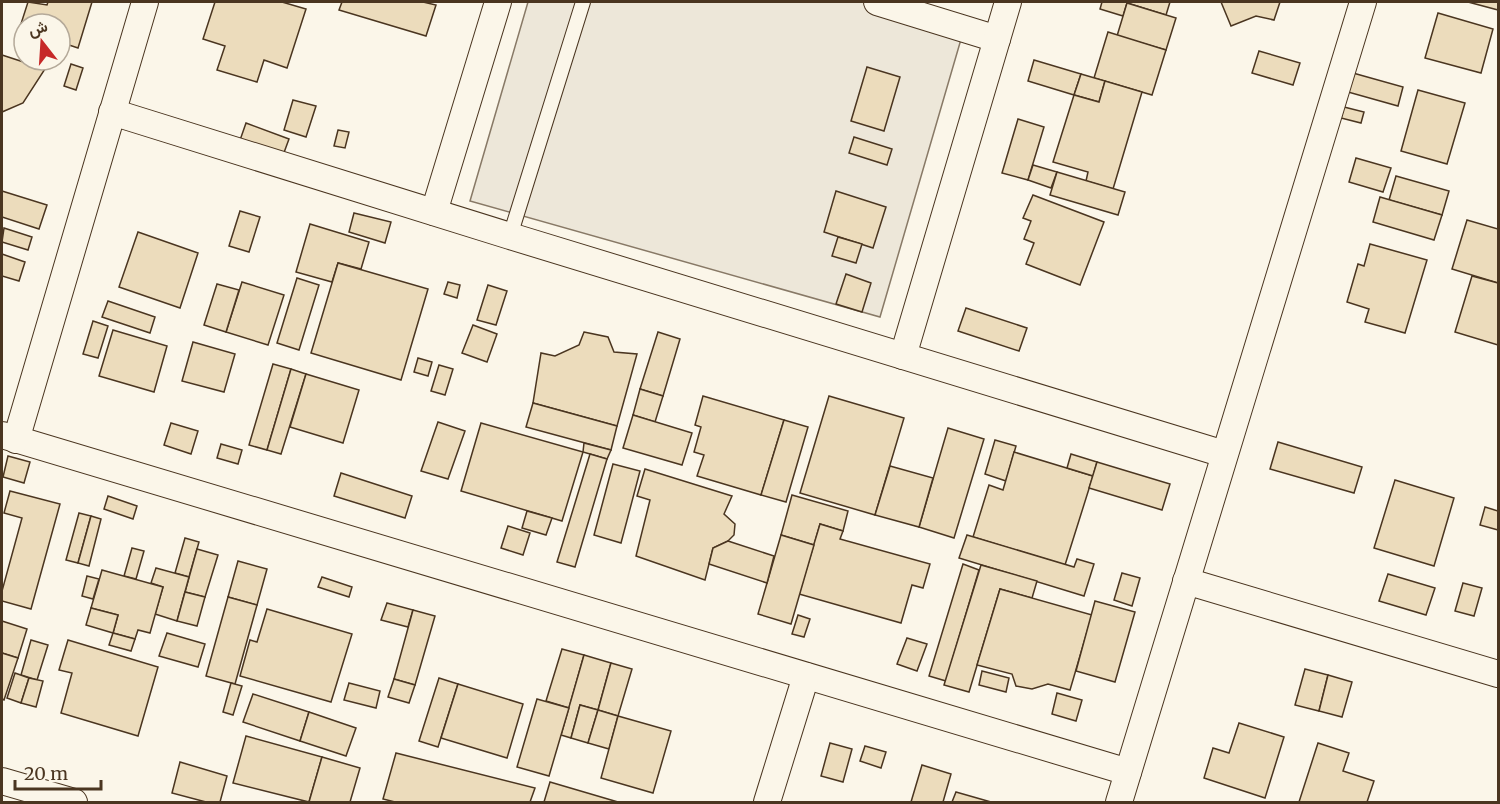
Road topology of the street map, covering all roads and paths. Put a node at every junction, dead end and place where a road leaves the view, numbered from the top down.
1 (145, 2) edge
2 (498, 2) edge
3 (583, 2) edge
4 (877, 2) edge
5 (1008, 2) edge
6 (1363, 2) edge
7 (997, 39) junction
8 (112, 112) junction
9 (434, 212) junction
10 (510, 236) junction
11 (903, 356) junction
12 (9, 437) edge
13 (1224, 454) junction
14 (1186, 582) junction
15 (1498, 674) edge
16 (806, 676) junction
17 (1128, 772) junction
18 (2, 781) edge
19 (74, 802) edge
20 (767, 802) edge
21 (1119, 802) edge

1 - 8 street
2 - 9 street
3 - 10 lane
4 - 7 street
5 - 7 street
6 - 13 street
7 - 11 street
8 - 9 street
8 - 12 street
9 - 10 street
10 - 11 street
11 - 13 street
12 - 16 street
13 - 14 street
14 - 15 street
14 - 17 street
16 - 17 street
16 - 20 street
17 - 21 street
18 - 19 street

